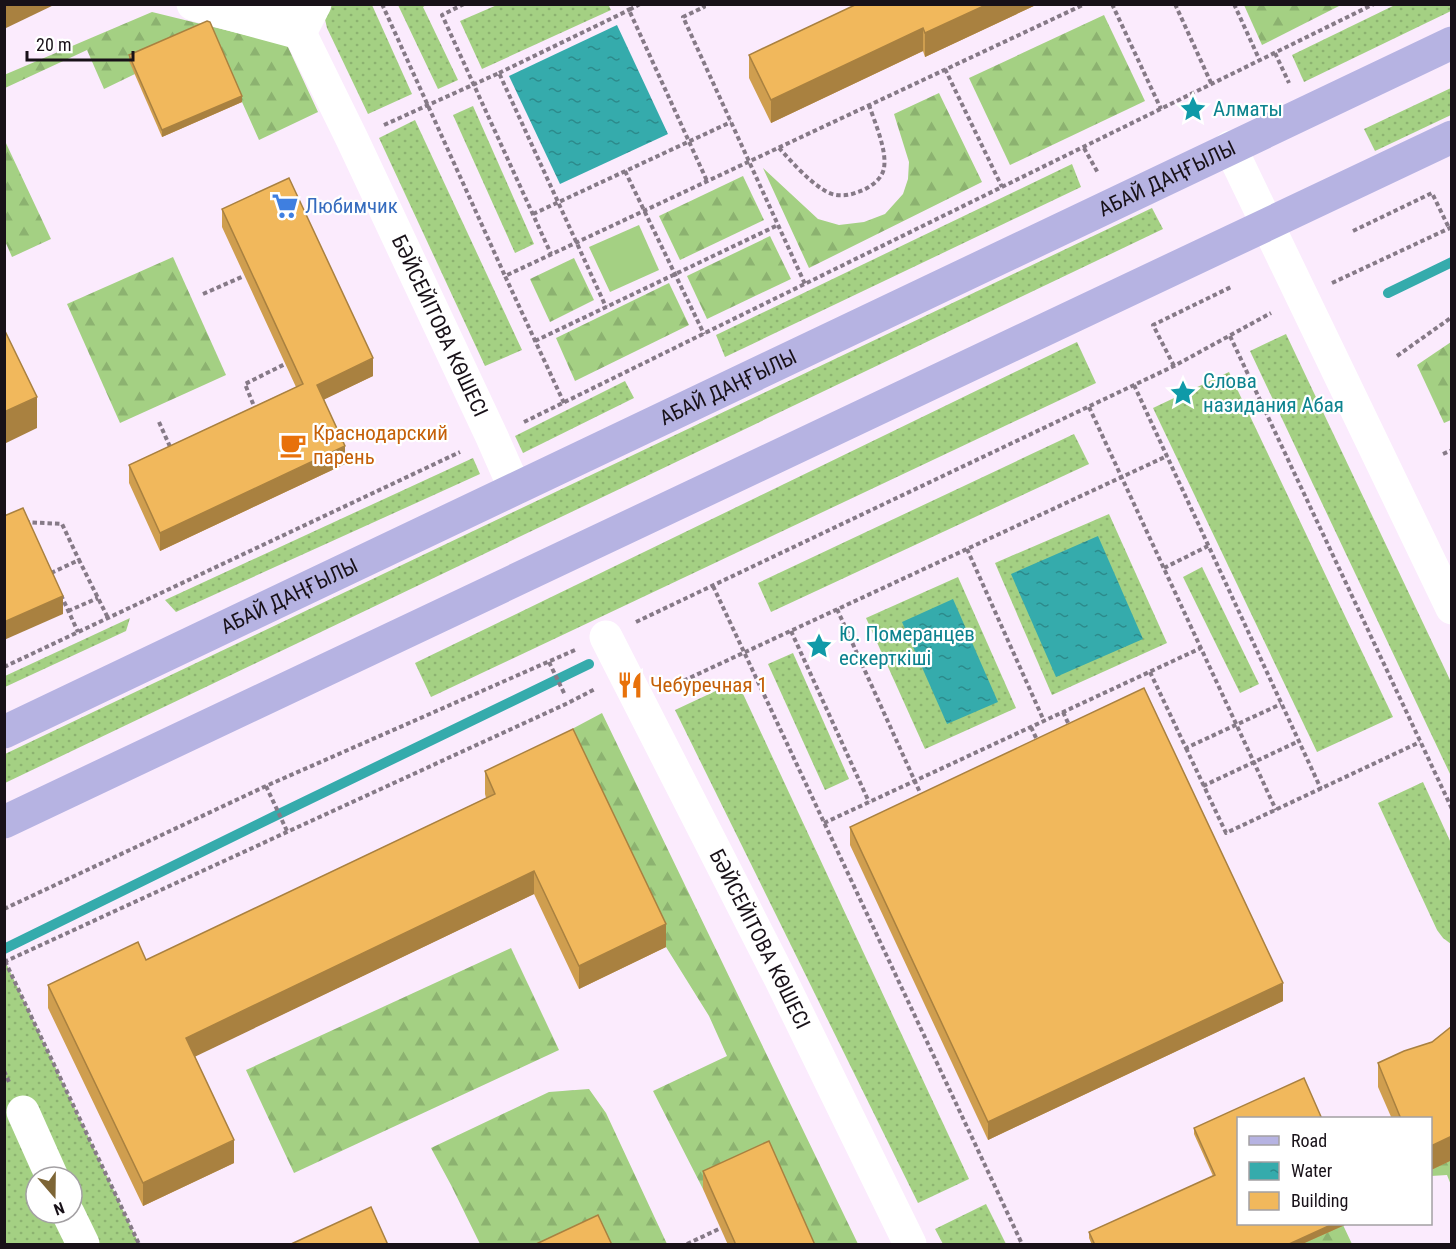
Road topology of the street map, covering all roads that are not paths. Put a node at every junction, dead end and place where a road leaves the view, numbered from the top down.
1 (193, 4) edge
2 (276, 4) edge
3 (308, 19) edge
4 (1452, 43) edge
5 (1452, 137) edge
6 (1230, 147) junction
7 (1266, 224) junction
8 (515, 489) junction
9 (1452, 608) edge
10 (606, 637) dead end
11 (4, 732) edge
12 (4, 822) edge
13 (23, 1112) dead end
14 (47, 1165) edge
15 (74, 1225) edge
16 (83, 1245) edge
17 (910, 1245) edge

1 - 3 street
2 - 3 street, БӘЙСЕЙІТОВА КӨШЕСІ
3 - 8 street, БӘЙСЕЙІТОВА КӨШЕСІ
4 - 6 main road, АБАЙ ДАҢҒЫЛЫ
5 - 7 main road
6 - 7 street
6 - 8 main road, АБАЙ ДАҢҒЫЛЫ
7 - 9 street
7 - 12 main road
8 - 11 main road, АБАЙ ДАҢҒЫЛЫ
10 - 17 street, БӘЙСЕЙІТОВА КӨШЕСІ
13 - 14 street
15 - 16 street

